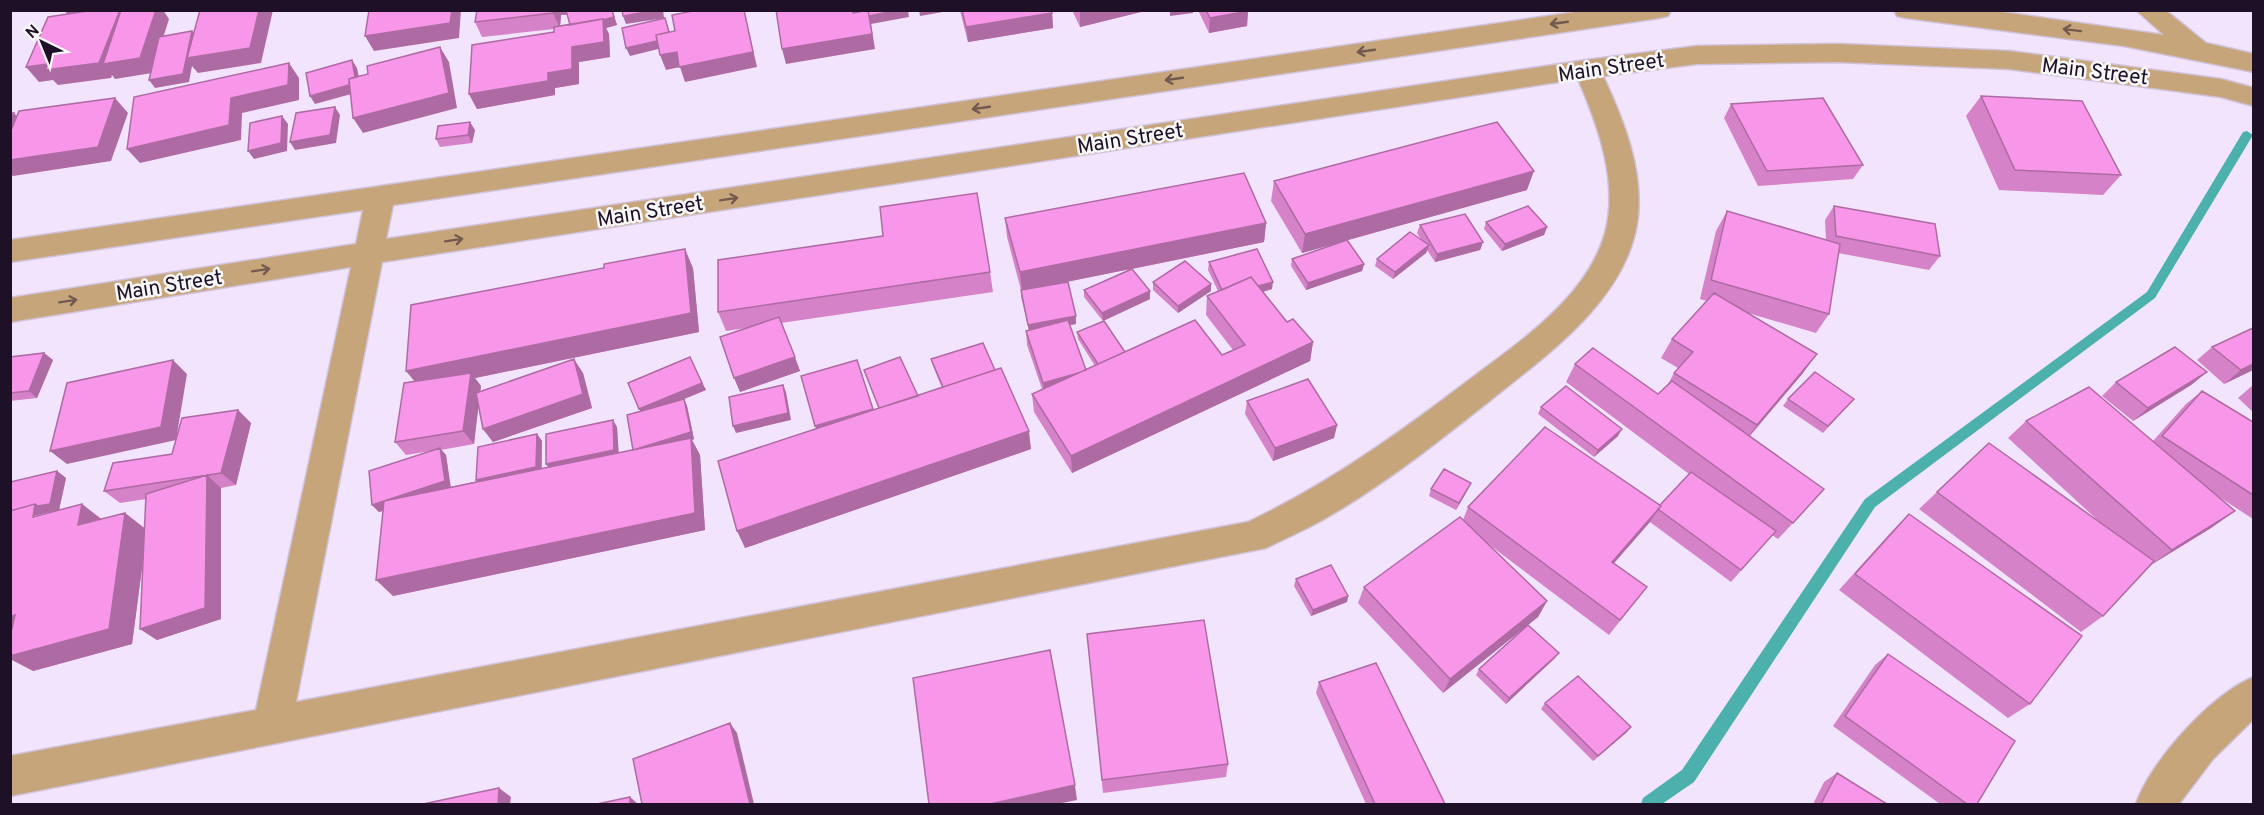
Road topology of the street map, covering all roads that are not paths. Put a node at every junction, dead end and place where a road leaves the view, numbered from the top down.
1 (1659, 10) edge
2 (1906, 10) edge
3 (2148, 10) edge
4 (2107, 22) edge
5 (2198, 49) junction
6 (2253, 63) edge
7 (1587, 69) junction
8 (2127, 75) junction
9 (2221, 88) junction
10 (2253, 97) edge
11 (380, 197) junction
12 (10, 251) edge
13 (368, 253) junction
14 (10, 310) edge
15 (2253, 695) edge
16 (272, 728) junction
17 (10, 776) edge
18 (2156, 804) edge

1 -> 11 street
4 -> 2 street, Main Street
3 - 5 street
4 - 5 street, Main Street
4 - 8 street
5 - 6 street, Main Street
5 - 9 street
7 - 8 street, Main Street
13 -> 7 street, Main Street
7 - 16 street
8 - 9 street, Main Street
9 - 10 street, Main Street
11 - 12 street
11 - 13 street
14 -> 13 street, Main Street
13 - 16 street
15 - 18 street
16 - 17 street

